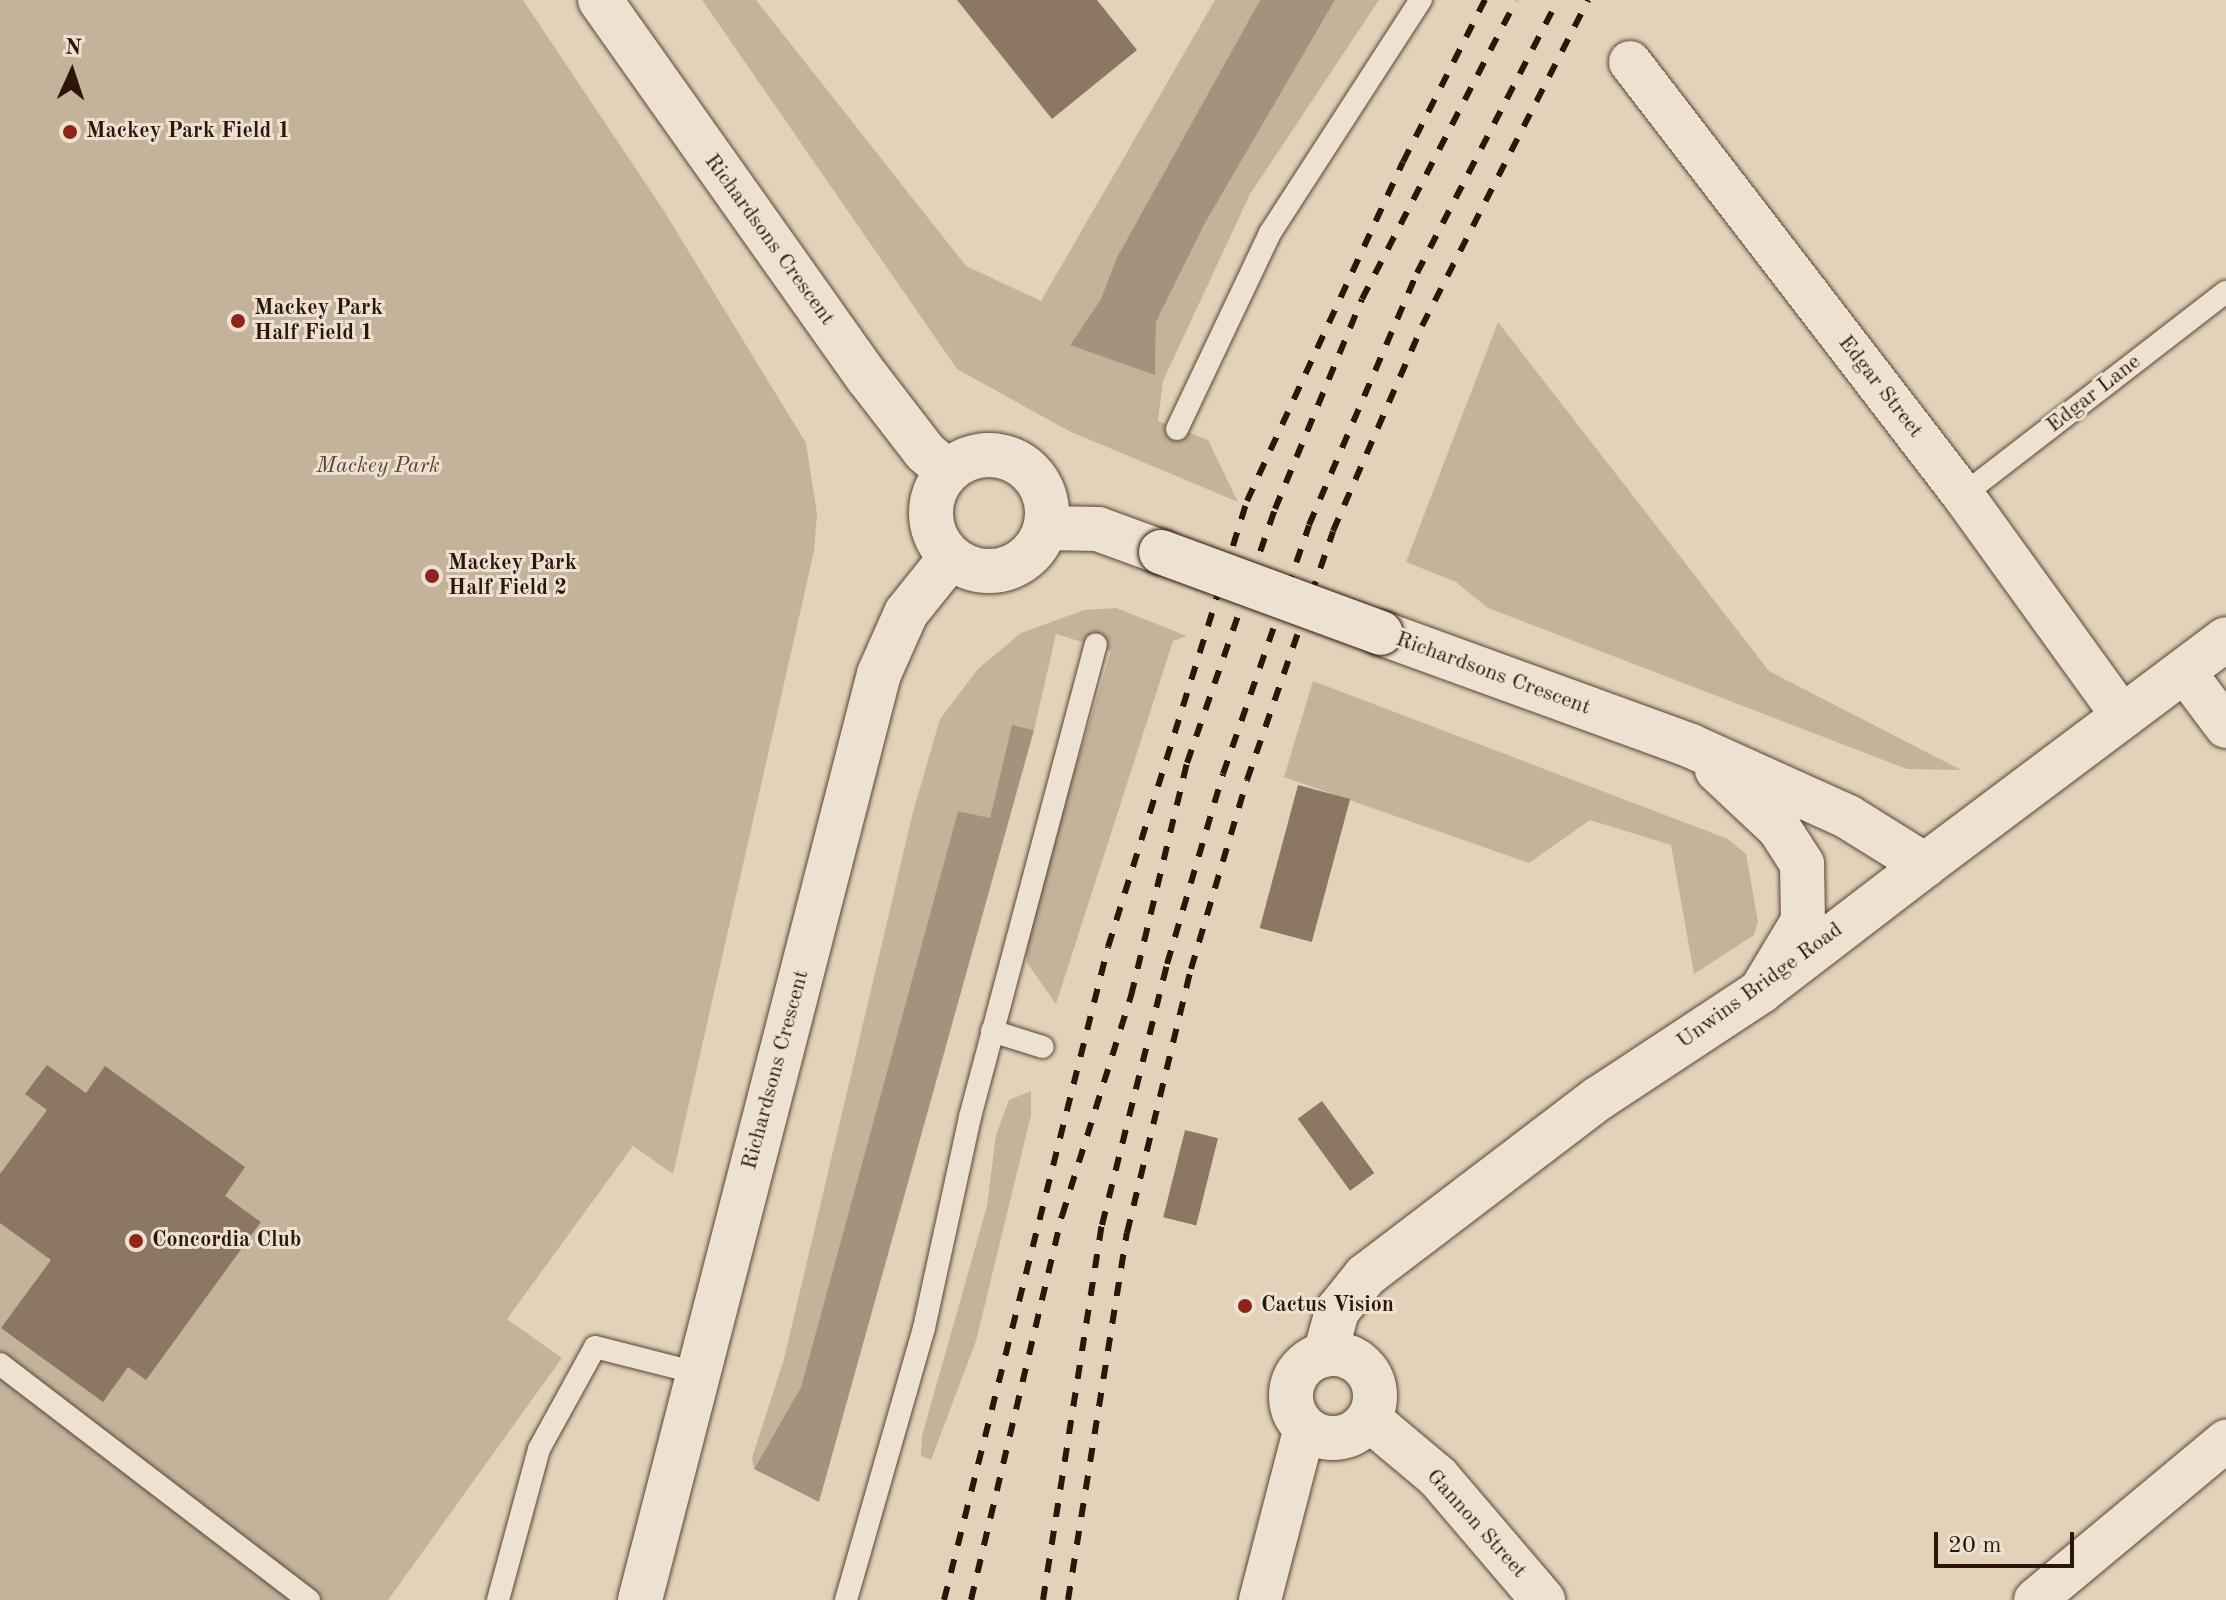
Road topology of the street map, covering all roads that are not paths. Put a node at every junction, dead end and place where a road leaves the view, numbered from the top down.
1 (600, 0) edge
2 (1421, 0) edge
3 (1630, 62) dead end
4 (2226, 292) edge
5 (1177, 429) dead end
6 (948, 472) junction
7 (1963, 495) junction
8 (1046, 528) junction
9 (950, 558) junction
10 (2226, 639) edge
11 (1096, 645) dead end
12 (2184, 671) junction
13 (2123, 717) junction
14 (2226, 727) edge
15 (1691, 746) junction
16 (1925, 865) junction
17 (1761, 991) junction
18 (992, 1031) junction
19 (1043, 1047) dead end
20 (1325, 1355) junction
21 (0, 1364) edge
22 (697, 1373) junction
23 (1369, 1419) junction
24 (1305, 1427) junction
25 (2226, 1441) edge
26 (645, 1599) edge
27 (309, 1600) edge
28 (498, 1600) edge
29 (846, 1600) edge
30 (1260, 1600) edge
31 (1543, 1600) edge
32 (2035, 1600) edge

1 - 6 main road, Richardsons Crescent
2 - 5 lane
3 - 7 street, Edgar Street
4 - 7 lane, Edgar Lane
6 - 8 main road
6 - 9 main road
7 - 13 street, Edgar Street
8 - 9 main road
8 - 15 main road, Richardsons Crescent, bridge
9 - 22 main road, Richardsons Crescent
10 - 12 main road, Unwins Bridge Road
11 - 18 lane
12 - 13 main road, Unwins Bridge Road
12 - 14 street
13 - 16 main road, Unwins Bridge Road
15 - 16 main road, Richardsons Crescent
15 - 17 main road
16 - 17 main road, Unwins Bridge Road
17 - 20 main road, Unwins Bridge Road
18 - 19 lane
18 - 29 lane
20 - 23 main road
20 - 24 main road
21 - 27 lane
22 - 26 main road, Richardsons Crescent
22 - 28 lane
23 - 24 main road
23 - 31 main road, Gannon Street
24 - 30 street
25 - 32 street

